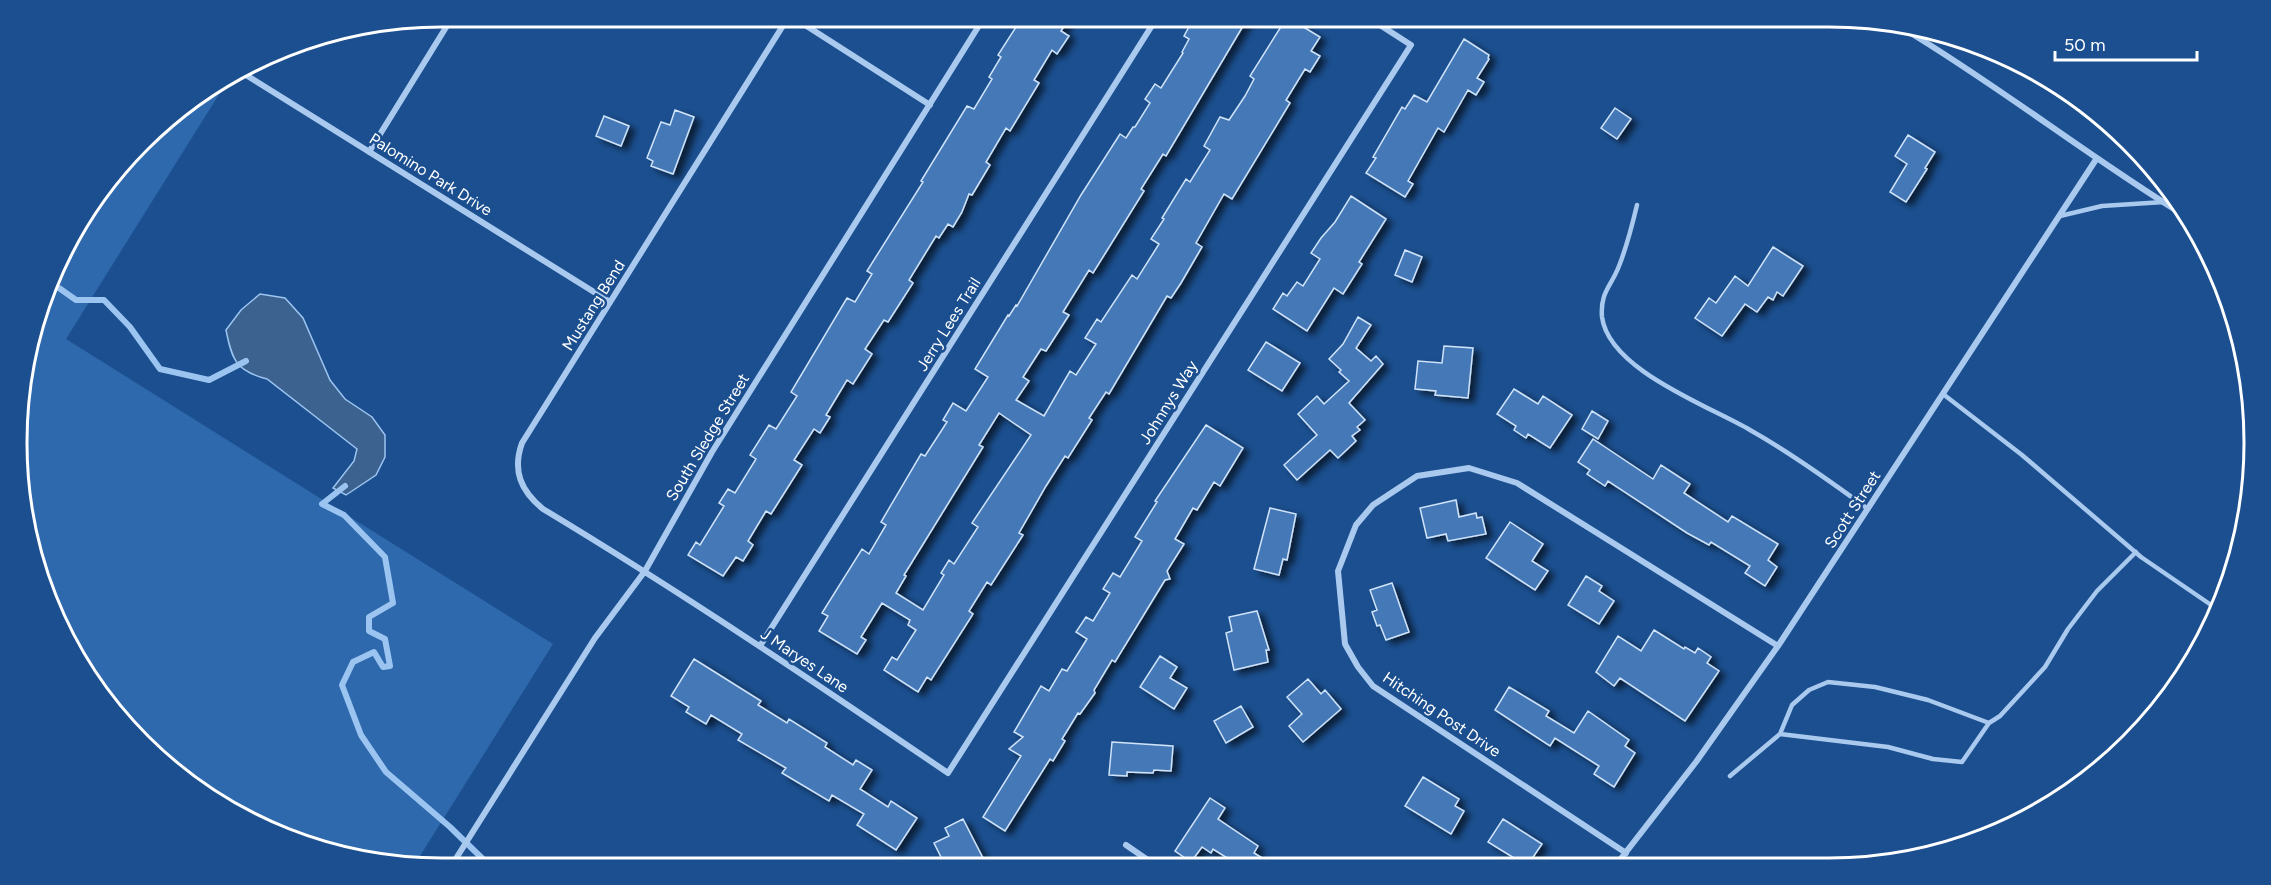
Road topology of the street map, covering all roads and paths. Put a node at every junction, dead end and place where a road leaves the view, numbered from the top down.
1 (446, 27) edge
2 (783, 27) edge
3 (807, 27) edge
4 (978, 27) edge
5 (1151, 27) edge
6 (1383, 27) edge
7 (1917, 37) edge
8 (248, 76) edge
9 (930, 105) junction
10 (369, 152) junction
11 (2097, 158) junction
12 (2164, 202) junction
13 (1637, 205) dead end
14 (2169, 205) edge
15 (2060, 216) junction
16 (610, 302) junction
17 (1943, 394) junction
18 (1868, 509) junction
19 (2136, 552) junction
20 (645, 571) junction
21 (2211, 605) edge
22 (760, 646) junction
23 (1778, 646) junction
24 (1989, 723) junction
25 (1780, 734) junction
26 (948, 773) joint
27 (1730, 776) dead end
28 (1126, 845) dead end
29 (1626, 853) junction
30 (456, 858) edge
31 (1145, 858) edge
32 (1622, 858) edge

1 - 10 street
2 - 16 street, Mustang Bend
3 - 9 street
4 - 9 street, South Sledge Street
5 - 22 street, Jerry Lees Trail
6 - 26 street, Johnnys Way
7 - 11 street
8 - 10 street, Palomino Park Drive
9 - 20 street, South Sledge Street
10 - 16 street, Palomino Park Drive
11 - 12 street
11 - 15 street, Scott Street
12 - 14 street
12 - 15 lane
13 - 18 lane
15 - 17 street, Scott Street
16 - 20 street, Mustang Bend
17 - 18 street, Scott Street
17 - 19 lane
18 - 23 street, Scott Street
19 - 21 lane
19 - 24 lane
20 - 22 street, J Maryes Lane
20 - 30 street, South Sledge Street
22 - 26 street, J Maryes Lane
23 - 29 street, Scott Street
23 - 29 street, Hitching Post Drive
24 - 25 lane
24 - 25 lane
25 - 27 lane
28 - 31 street
29 - 32 street, Scott Street

